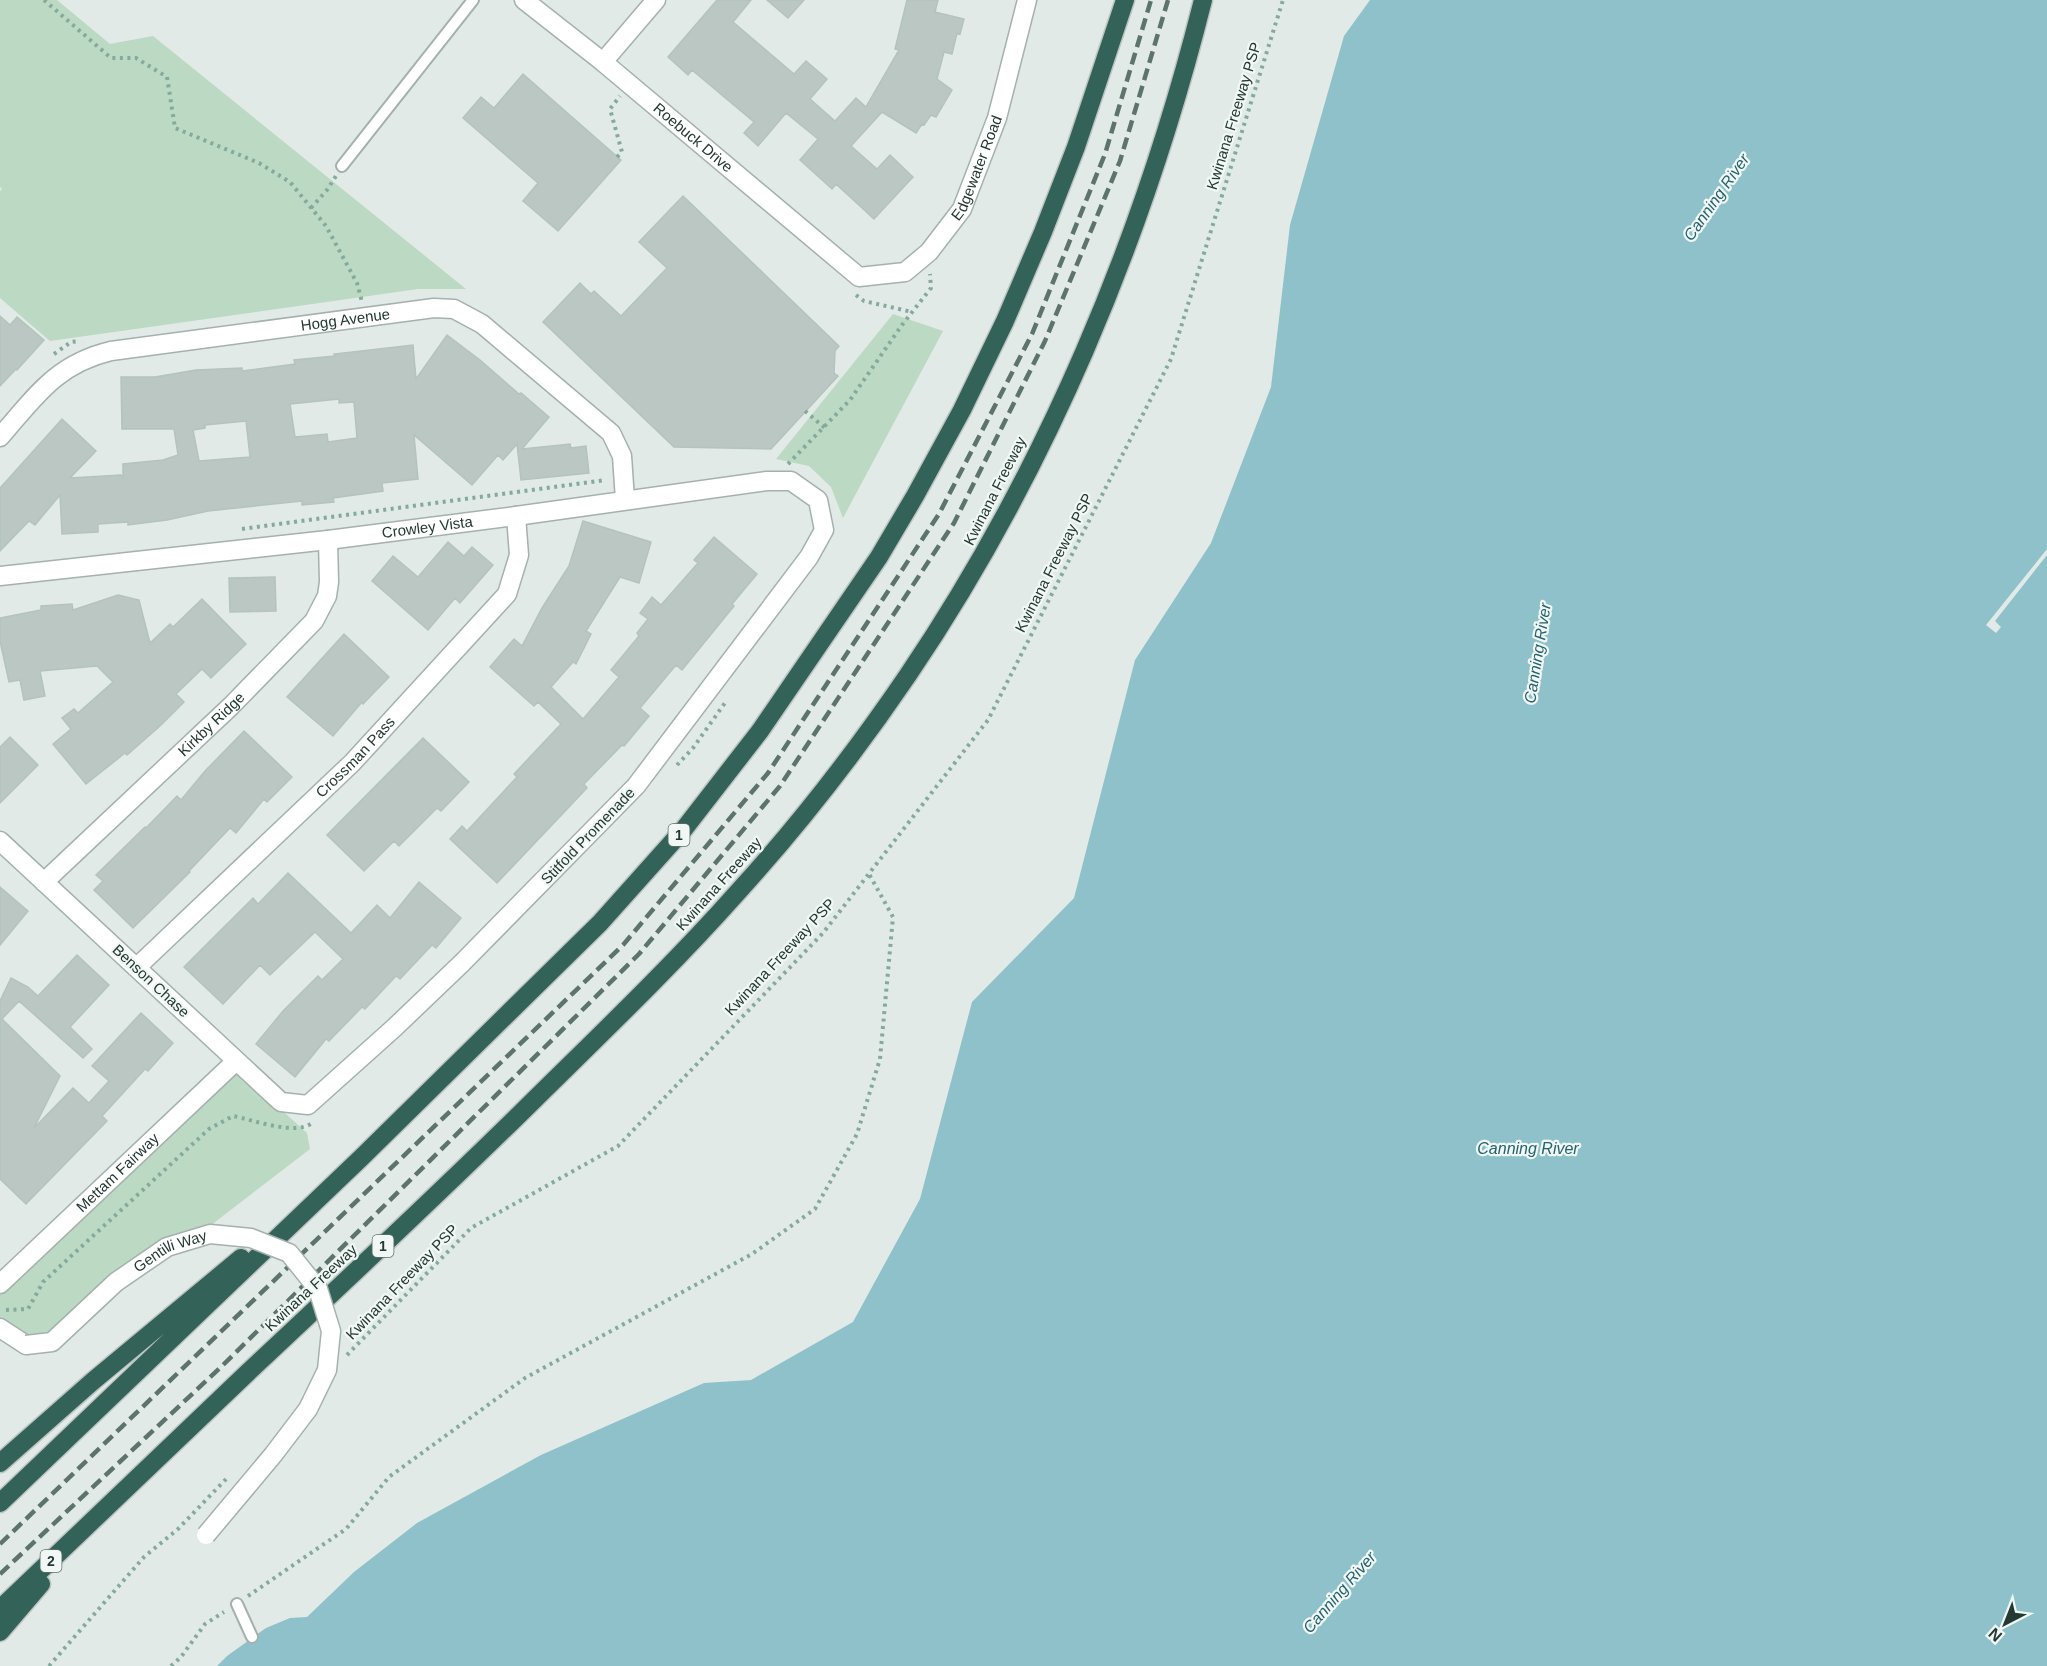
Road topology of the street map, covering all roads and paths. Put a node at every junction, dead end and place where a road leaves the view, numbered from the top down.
1 (44, 0) edge
2 (473, 0) edge
3 (524, 0) edge
4 (656, 0) edge
5 (1027, 0) edge
6 (1125, 0) edge
7 (1203, 0) edge
8 (1283, 0) edge
9 (603, 62) junction
10 (629, 84) junction
11 (617, 157) dead end
12 (342, 166) joint
13 (311, 208) junction
14 (929, 252) junction
15 (859, 276) joint
16 (366, 307) junction
17 (82, 341) dead end
18 (46, 358) dead end
19 (805, 411) dead end
20 (825, 428) junction
21 (0, 437) edge
22 (794, 468) dead end
23 (625, 478) junction
24 (625, 500) junction
25 (516, 516) junction
26 (236, 530) dead end
27 (824, 530) joint
28 (328, 540) junction
29 (0, 576) edge
30 (733, 690) dead end
31 (669, 774) dead end
32 (0, 841) edge
33 (869, 874) junction
34 (44, 882) junction
35 (137, 967) junction
36 (236, 1061) junction
37 (311, 1113) junction
38 (362, 1157) junction
39 (0, 1284) edge
40 (2, 1322) edge
41 (341, 1362) dead end
42 (0, 1463) edge
43 (235, 1470) dead end
44 (0, 1503) edge
45 (102, 1512) junction
46 (206, 1535) dead end
47 (237, 1604) junction
48 (0, 1609) edge
49 (0, 1632) edge
50 (252, 1637) dead end
51 (50, 1666) edge
52 (171, 1666) edge

1 - 13 path
2 - 12 lane
3 - 9 street, Roebuck Drive
4 - 9 street
5 - 14 street, Edgewater Road
6 - 38 highway, 1
7 - 45 highway, Kwinana Freeway / 1
8 - 33 path, Kwinana Freeway PSP
9 - 10 street, Roebuck Drive
10 - 11 path
10 - 15 street, Roebuck Drive
12 - 13 path
13 - 16 path
14 - 15 street, Edgewater Road
14 - 20 path
16 - 21 street, Hogg Avenue
16 - 23 street, Hogg Avenue
17 - 18 path
19 - 20 path
20 - 22 path
23 - 24 street, Hogg Avenue
23 - 26 path
24 - 25 street, Crowley Vista
24 - 27 street, Crowley Vista
25 - 28 street, Crowley Vista
25 - 35 street, Crossman Pass
27 - 37 street, Stitfold Promenade
28 - 29 street, Crowley Vista
28 - 34 street, Kirkby Ridge
30 - 31 path
32 - 34 street, Benson Chase
33 - 41 path, Kwinana Freeway PSP
33 - 47 path
34 - 35 street, Benson Chase
35 - 36 street, Benson Chase
36 - 37 street, Benson Chase
36 - 39 street, Mettam Fairway
37 - 40 path
38 - 42 highway, 1
38 - 44 highway, 1
40 - 46 street, Gentilli Way, bridge
43 - 51 path
45 - 48 highway, Kwinana Freeway / 2
45 - 49 highway, 1
47 - 50 lane
47 - 52 path

